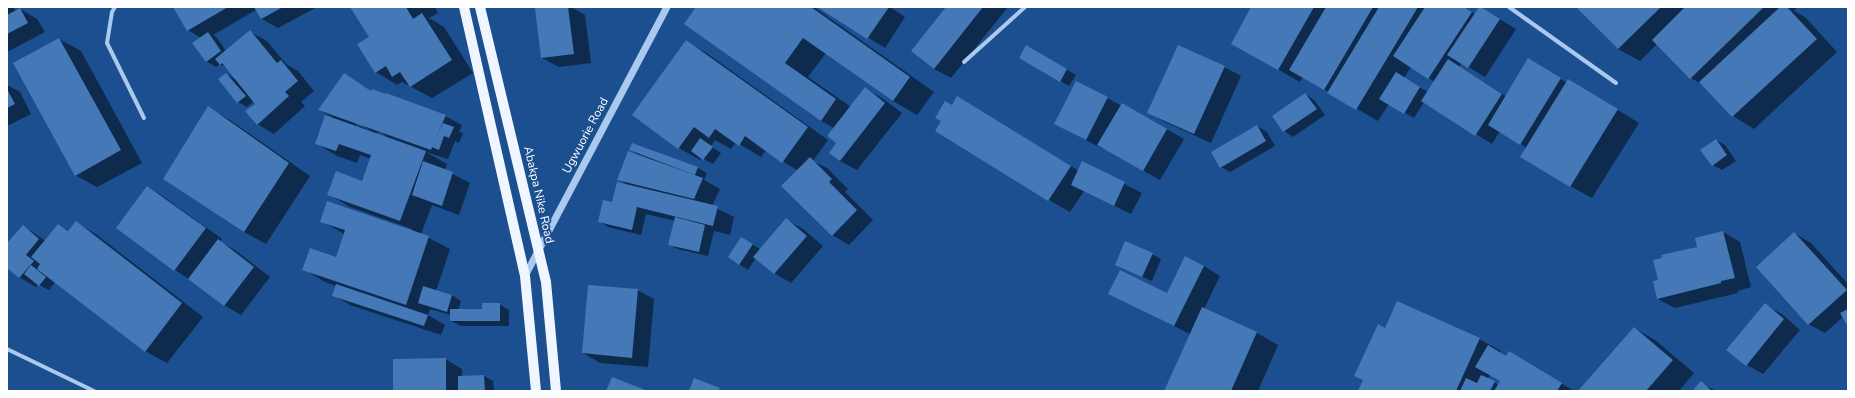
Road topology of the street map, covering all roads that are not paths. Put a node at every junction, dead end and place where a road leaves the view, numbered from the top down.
1 (115, 7) edge
2 (464, 7) edge
3 (480, 7) edge
4 (666, 7) edge
5 (1025, 7) edge
6 (1509, 7) edge
7 (964, 62) dead end
8 (1616, 83) dead end
9 (144, 118) dead end
10 (538, 251) junction
11 (525, 276) junction
12 (7, 349) edge
13 (94, 391) edge
14 (536, 391) edge
15 (556, 391) edge

1 - 9 street
2 - 11 main road
3 - 10 main road, Abakpa Nike Road
4 - 10 street, Ugwuorie Road
5 - 7 street
6 - 8 street
10 - 11 street, Ugwuorie Road
10 - 15 main road, Abakpa Nike Road
11 - 14 main road
12 - 13 street

